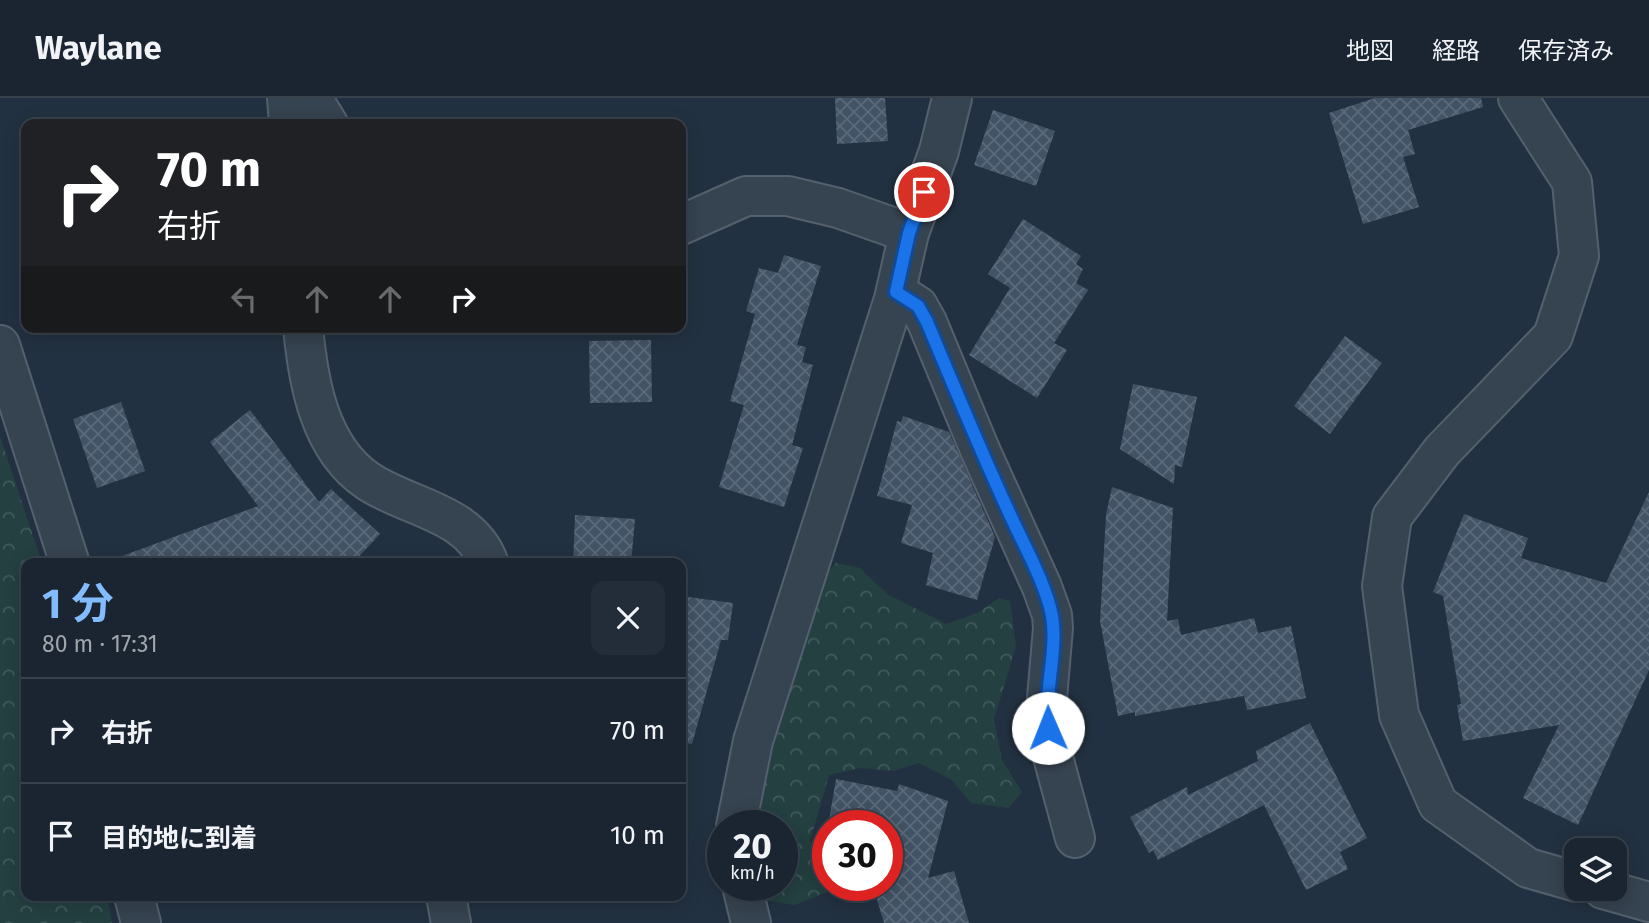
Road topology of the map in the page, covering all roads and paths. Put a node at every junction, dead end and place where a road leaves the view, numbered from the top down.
1 (287, 98) edge
2 (312, 98) edge
3 (952, 98) edge
4 (1518, 98) edge
5 (289, 119) edge
6 (325, 119) edge
7 (686, 223) edge
8 (909, 233) junction
9 (896, 292) junction
10 (304, 333) edge
11 (0, 345) edge
12 (68, 558) edge
13 (486, 558) edge
14 (739, 810) edge
15 (1075, 838) dead end
16 (1564, 878) edge
17 (1627, 896) edge
18 (135, 901) edge
19 (447, 901) edge
20 (745, 901) edge
21 (1649, 902) edge
22 (141, 923) edge
23 (451, 923) edge
24 (751, 923) edge

1 - 5 street
2 - 6 street
3 - 8 street
4 - 16 street
7 - 8 street
8 - 9 street
9 - 14 street
9 - 15 street
10 - 13 street
11 - 12 street
17 - 21 street
18 - 22 street
19 - 23 street
20 - 24 street

